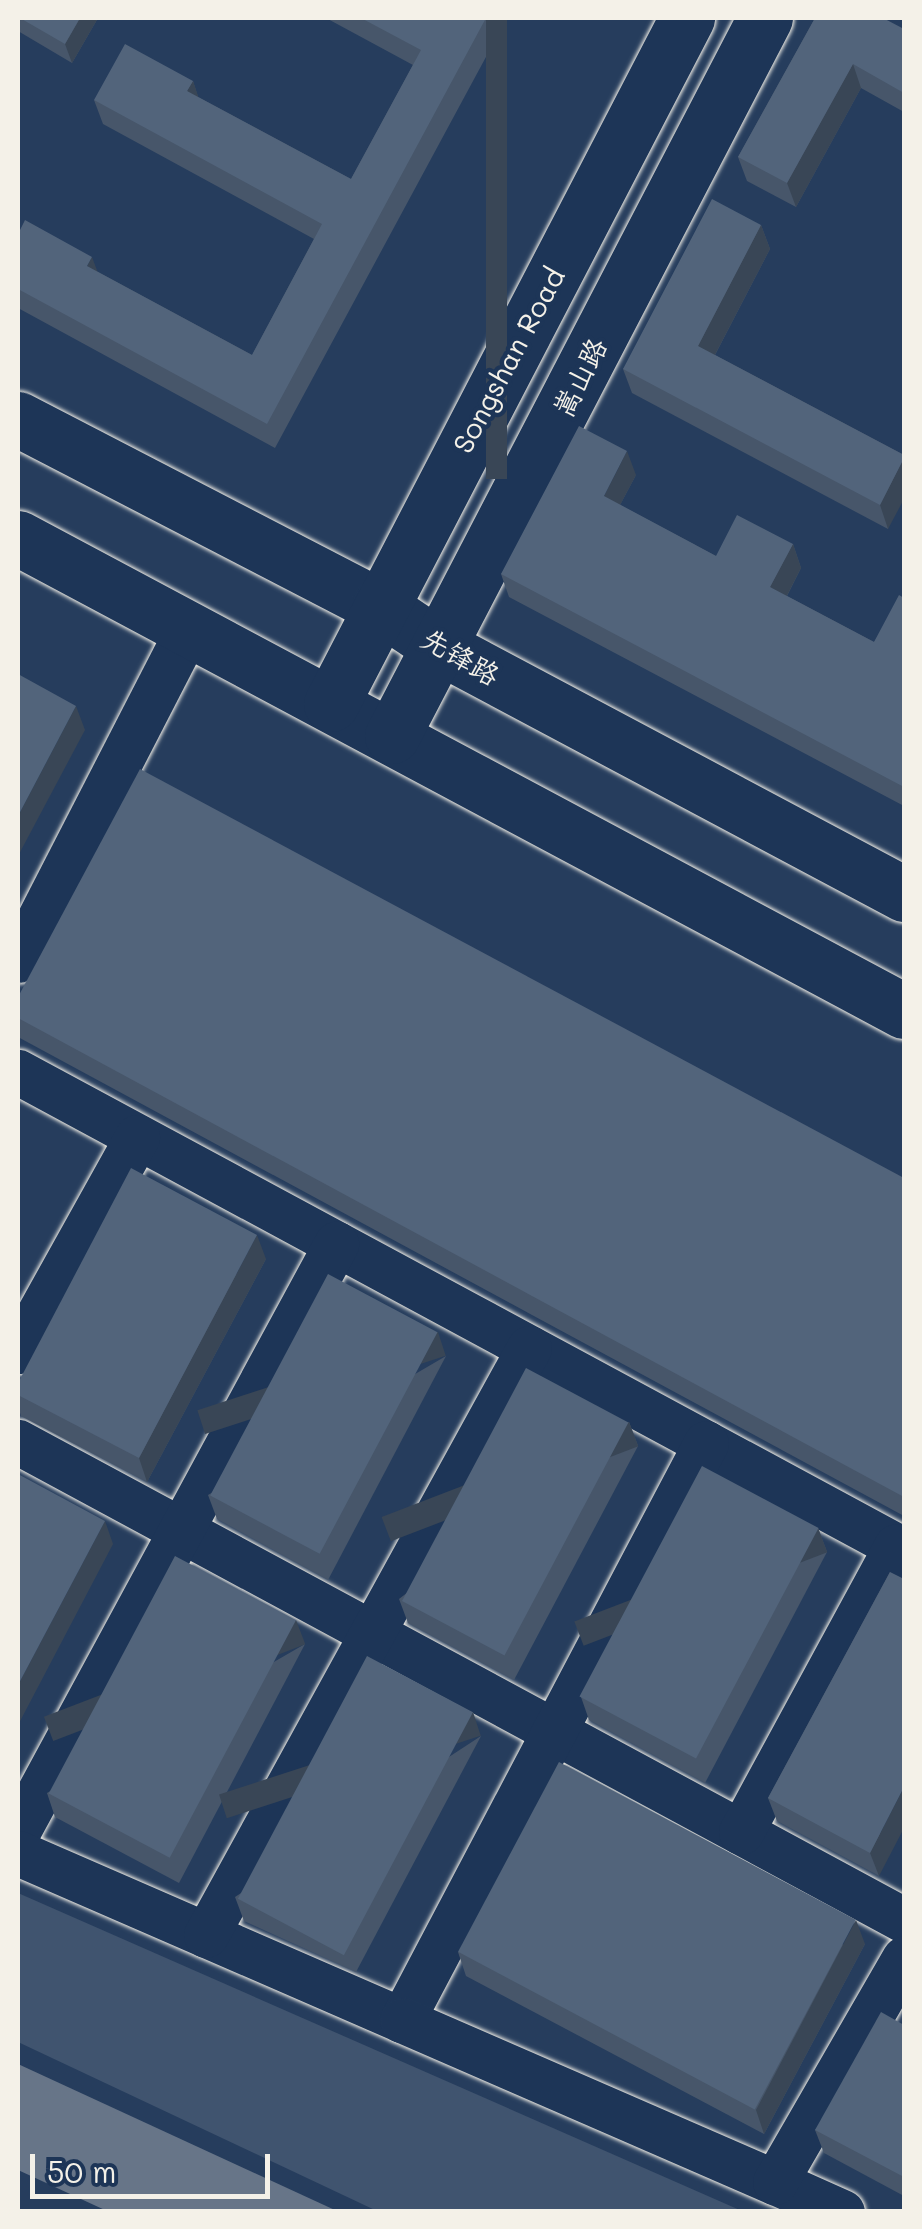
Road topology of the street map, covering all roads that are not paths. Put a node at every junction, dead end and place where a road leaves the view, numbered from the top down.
1 (687, 18) edge
2 (765, 18) edge
3 (18, 419) edge
4 (18, 538) edge
5 (379, 606) junction
6 (188, 629) junction
7 (440, 647) junction
8 (331, 704) junction
9 (392, 736) junction
10 (904, 894) edge
11 (18, 960) edge
12 (904, 1011) edge
13 (18, 1072) edge
14 (136, 1137) junction
15 (336, 1244) junction
16 (530, 1348) junction
17 (18, 1351) edge
18 (18, 1442) edge
19 (706, 1443) junction
20 (180, 1530) junction
21 (900, 1548) edge
22 (374, 1634) junction
23 (555, 1732) junction
24 (18, 1831) edge
25 (741, 1832) junction
26 (18, 1853) edge
27 (904, 1920) edge
28 (206, 1936) junction
29 (904, 1959) edge
30 (402, 2020) junction
31 (775, 2182) junction
32 (842, 2212) edge

1 - 5 main road, Songshan Road
2 - 7 main road, 嵩山路
3 - 5 main road, 先锋路
4 - 6 main road
5 - 7 main road, 先锋路
5 - 8 main road, Songshan Road
6 - 8 main road
6 - 11 lane
7 - 9 main road, 嵩山路
7 - 10 main road, 先锋路
8 - 9 main road
9 - 12 main road
13 - 14 lane
14 - 15 lane
14 - 17 lane
15 - 16 lane
15 - 20 lane
16 - 19 lane
16 - 22 lane
18 - 20 lane
19 - 21 lane
19 - 23 lane
20 - 22 lane
20 - 24 lane
21 - 25 lane
22 - 23 lane
22 - 28 lane
23 - 25 lane
23 - 30 lane
25 - 27 lane
26 - 28 lane
28 - 30 lane
29 - 31 lane
30 - 31 lane
31 - 32 lane

